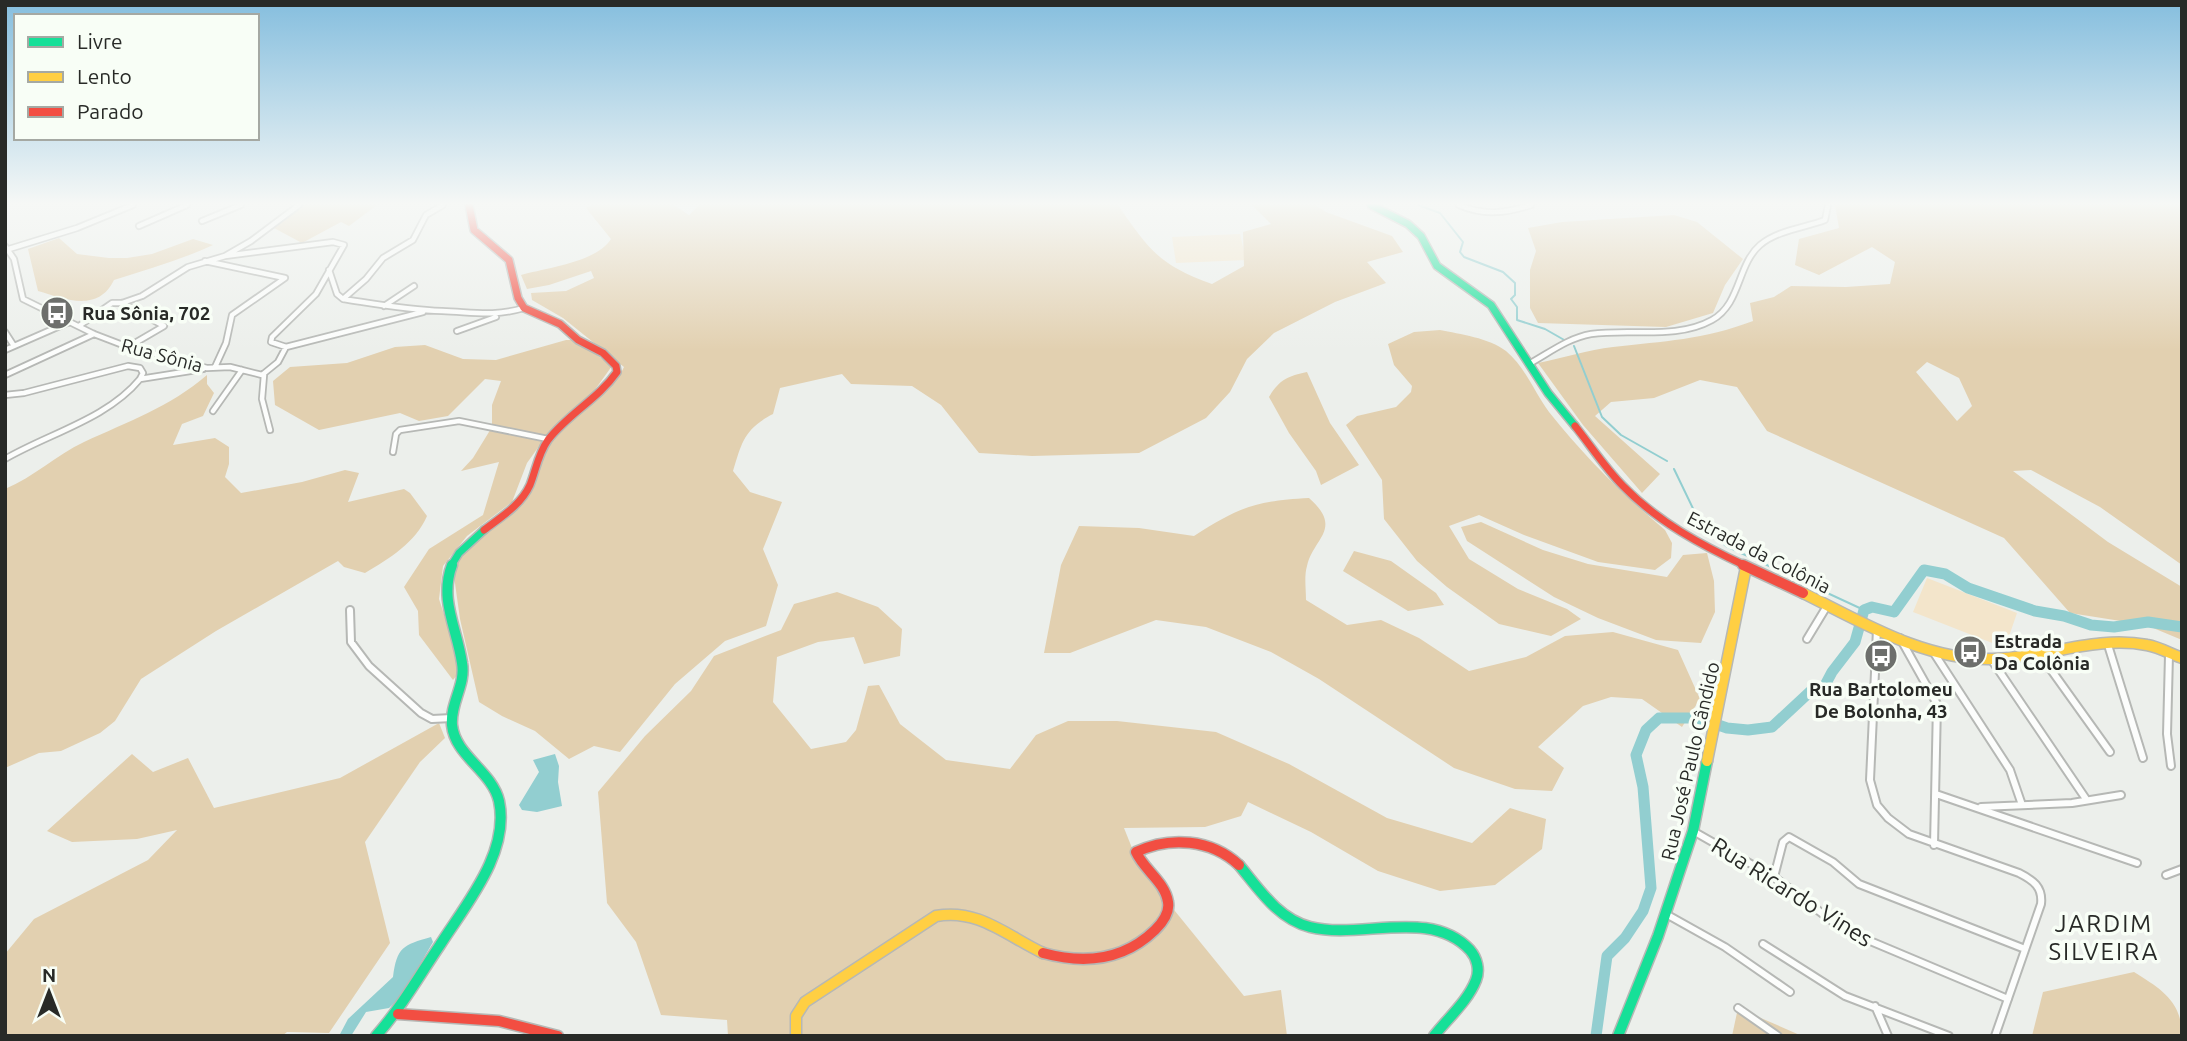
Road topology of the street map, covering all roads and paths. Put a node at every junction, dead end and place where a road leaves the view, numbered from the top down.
1 (11, 254) edge
2 (229, 254) edge
3 (245, 254) edge
4 (339, 254) edge
5 (390, 254) edge
6 (501, 254) edge
7 (1430, 254) edge
8 (1754, 254) edge
9 (225, 256) junction
10 (205, 261) junction
11 (329, 270) junction
12 (414, 286) dead end
13 (343, 299) junction
14 (122, 303) junction
15 (384, 306) junction
16 (524, 308) junction
17 (423, 312) junction
18 (502, 314) junction
19 (69, 322) junction
20 (79, 326) junction
21 (457, 331) dead end
22 (5, 332) edge
23 (94, 334) junction
24 (14, 346) junction
25 (286, 346) junction
26 (128, 347) junction
27 (5, 350) edge
28 (1529, 364) junction
29 (215, 367) junction
30 (207, 368) junction
31 (242, 370) junction
32 (5, 375) edge
33 (264, 375) junction
34 (141, 379) junction
35 (5, 395) edge
36 (213, 411) dead end
37 (270, 430) dead end
38 (548, 439) junction
39 (393, 452) dead end
40 (5, 459) edge
41 (1746, 567) junction
42 (1828, 606) junction
43 (350, 610) dead end
44 (1877, 629) junction
45 (1900, 638) junction
46 (1807, 639) dead end
47 (2108, 645) junction
48 (1932, 650) junction
49 (2169, 652) junction
50 (2039, 653) junction
51 (2182, 658) edge
52 (1991, 659) junction
53 (452, 718) junction
54 (2110, 752) dead end
55 (2143, 758) dead end
56 (2171, 766) dead end
57 (1936, 794) junction
58 (2121, 794) dead end
59 (2087, 799) junction
60 (2022, 805) junction
61 (1977, 807) junction
62 (1693, 831) junction
63 (1934, 845) junction
64 (2137, 863) dead end
65 (2182, 869) edge
66 (2166, 875) dead end
67 (1774, 877) junction
68 (1666, 914) junction
69 (1763, 944) dead end
70 (2025, 949) junction
71 (1790, 992) dead end
72 (2008, 999) junction
73 (1875, 1006) junction
74 (1738, 1008) dead end
75 (398, 1014) junction
76 (376, 1036) edge
77 (558, 1036) edge
78 (796, 1036) edge
79 (1434, 1036) edge
80 (1618, 1036) edge
81 (1778, 1036) edge
82 (1888, 1036) edge
83 (1949, 1036) edge
84 (1995, 1036) edge

1 - 19 street, Rua Sônia
2 - 9 street
3 - 9 street
4 - 11 street
5 - 13 street
6 - 16 street
7 - 28 street, Estrada da Colônia
8 - 28 street
9 - 10 street
10 - 14 street
10 - 29 street
11 - 13 street
11 - 25 street
12 - 15 street
13 - 15 street
14 - 20 street
14 - 26 street
15 - 17 street
16 - 18 street
16 - 38 street
17 - 18 street
17 - 25 street
18 - 21 street
19 - 20 street, Rua Sônia
19 - 24 street
20 - 23 street, Rua Sônia
22 - 24 street
23 - 26 street, Rua Sônia
23 - 32 street
24 - 27 street
25 - 33 street
26 - 30 street, Rua Sônia
28 - 41 street, Estrada da Colônia
29 - 30 street, Rua Sônia
29 - 31 street, Rua Sônia
30 - 34 street
31 - 33 street, Rua Sônia
31 - 36 street
33 - 37 street
34 - 35 street
34 - 40 street
38 - 39 street
38 - 53 street
41 - 42 street, Estrada da Colônia
41 - 62 street, Rua José Paulo Cândido
42 - 44 street, Estrada da Colônia
42 - 46 street
43 - 53 street
44 - 45 street, Estrada da Colônia
44 - 63 street
45 - 48 street, Estrada da Colônia
45 - 57 street
47 - 49 street, Estrada da Colônia
47 - 50 street, Estrada da Colônia
47 - 55 street
48 - 52 street, Estrada da Colônia
48 - 60 street
49 - 51 street, Estrada da Colônia
49 - 56 street
50 - 52 street, Estrada da Colônia
50 - 54 street
52 - 59 street
53 - 75 street
57 - 61 street
57 - 63 street
58 - 59 street
59 - 60 street
60 - 61 street
61 - 64 street
62 - 67 street, Rua Ricardo Vines
62 - 68 street, Rua José Paulo Cândido
63 - 70 street
65 - 66 street
67 - 70 street
67 - 72 street, Rua Ricardo Vines
68 - 71 street
68 - 80 street, Rua José Paulo Cândido
69 - 73 street
70 - 72 street
72 - 84 street
73 - 82 street
73 - 83 street
74 - 81 street
75 - 76 street
75 - 77 street
78 - 79 street

